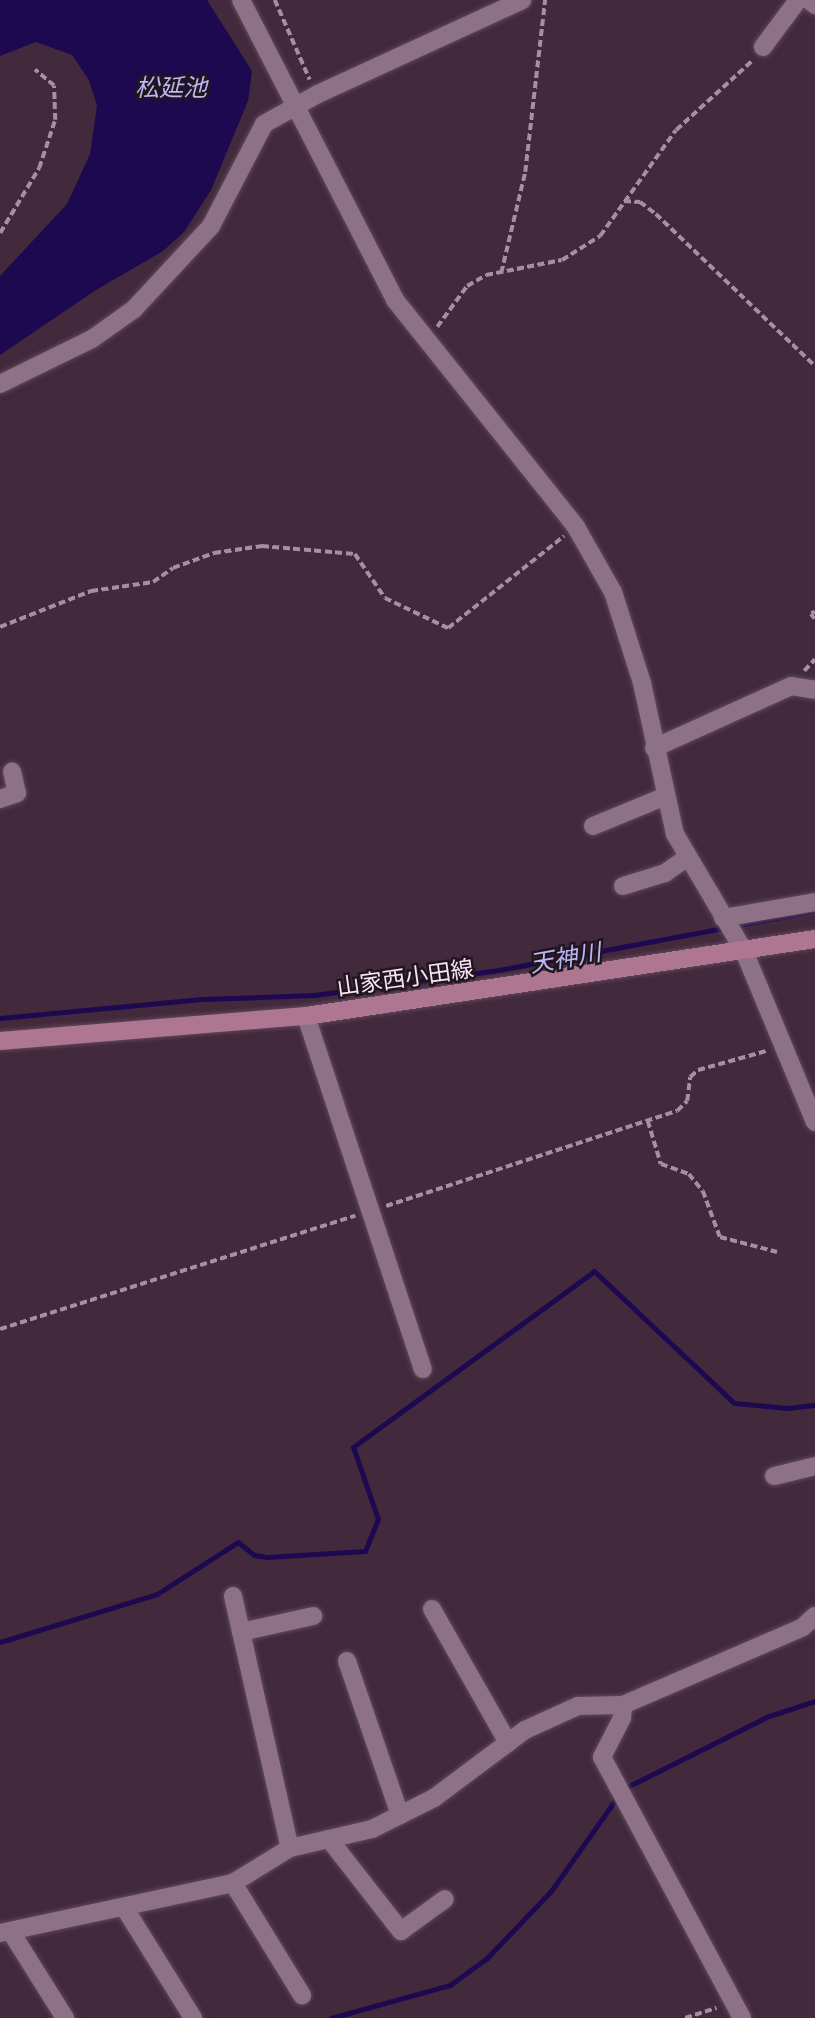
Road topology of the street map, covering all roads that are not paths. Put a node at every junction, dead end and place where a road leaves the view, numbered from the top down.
1 (241, 0) edge
2 (522, 0) edge
3 (797, 0) edge
4 (809, 0) edge
5 (815, 5) edge
6 (763, 47) road end
7 (299, 108) junction
8 (0, 384) edge
9 (815, 690) edge
10 (654, 748) junction
11 (12, 772) dead end
12 (666, 796) junction
13 (0, 799) edge
14 (593, 826) dead end
15 (688, 858) junction
16 (623, 886) dead end
17 (815, 902) edge
18 (723, 918) junction
19 (815, 939) edge
20 (744, 951) junction
21 (306, 1016) junction
22 (0, 1041) edge
23 (815, 1122) edge
24 (423, 1369) dead end
25 (815, 1466) edge
26 (774, 1476) dead end
27 (233, 1596) dead end
28 (432, 1609) dead end
29 (313, 1616) dead end
30 (815, 1616) edge
31 (241, 1632) junction
32 (347, 1661) dead end
33 (623, 1705) junction
34 (508, 1743) junction
35 (400, 1815) junction
36 (329, 1839) junction
37 (290, 1848) junction
38 (233, 1883) junction
39 (445, 1899) dead end
40 (124, 1908) junction
41 (5, 1932) edge
42 (302, 1996) dead end
43 (737, 2010) edge
44 (65, 2018) edge
45 (193, 2018) edge

1 - 7 street
2 - 7 street
3 - 6 street
4 - 5 street
7 - 8 street
7 - 10 street
9 - 10 street
10 - 12 street
11 - 13 street
12 - 14 street
12 - 15 street
15 - 16 street
15 - 18 street
17 - 18 street
18 - 20 street
19 - 20 main road, 山家西小田線
20 - 21 main road, 山家西小田線
20 - 23 street
21 - 22 main road, 山家西小田線
21 - 24 street
25 - 26 street
27 - 31 street
28 - 34 street
29 - 31 street
30 - 33 street
31 - 37 street
32 - 35 street
33 - 34 street
33 - 43 street
34 - 35 street
35 - 36 street
36 - 37 street
36 - 39 street
37 - 38 street
38 - 40 street
38 - 42 street
40 - 41 street
40 - 45 street
41 - 44 street

